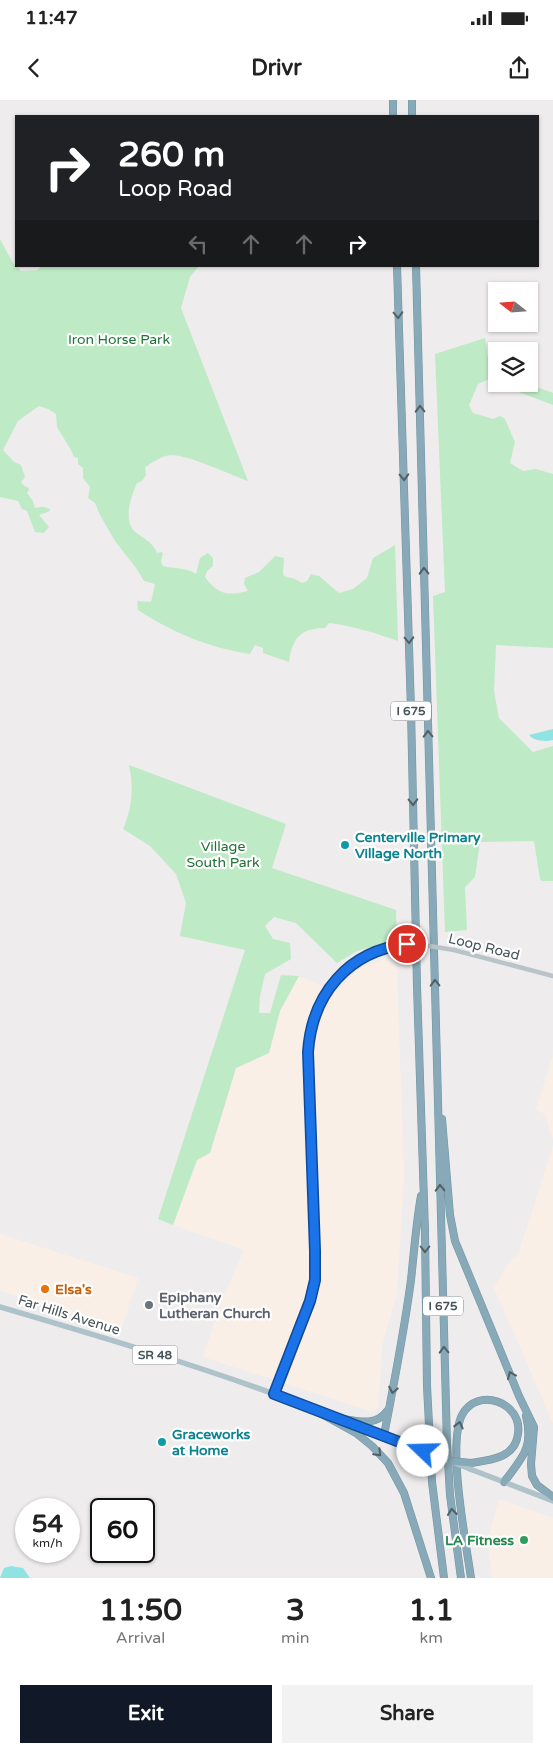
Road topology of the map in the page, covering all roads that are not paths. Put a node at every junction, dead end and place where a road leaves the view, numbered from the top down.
1 (393, 100) edge
2 (412, 100) edge
3 (393, 115) edge
4 (412, 115) edge
5 (396, 267) edge
6 (416, 267) edge
7 (553, 976) edge
8 (436, 1032) junction
9 (423, 1183) junction
10 (0, 1307) edge
11 (274, 1394) junction
12 (522, 1401) junction
13 (390, 1406) junction
14 (309, 1407) junction
15 (337, 1418) junction
16 (384, 1435) junction
17 (451, 1461) joint
18 (471, 1466) junction
19 (504, 1482) junction
20 (553, 1496) edge
21 (553, 1501) edge
22 (431, 1578) edge
23 (444, 1578) edge
24 (460, 1578) edge
25 (471, 1578) edge

1 - 3 highway
2 - 4 highway
5 -> 9 highway, I 675
8 -> 6 highway, I 675
7 - 11 street, Loop Road, bridge
12 -> 8 highway
24 -> 8 highway, I 675
9 -> 13 highway
9 -> 23 highway, I 675
10 - 11 main road, Far Hills Avenue / SR 48
11 - 14 main road, Far Hills Avenue / SR 48
12 - 19 highway
12 - 20 highway
13 - 15 highway
13 - 16 highway
14 - 15 main road, Far Hills Avenue / SR 48
14 -> 22 highway
15 - 16 main road, Far Hills Avenue / SR 48
16 - 17 main road, Far Hills Avenue / SR 48, bridge
17 - 18 highway, bridge
18 - 19 main road
25 -> 18 highway
19 - 21 main road

